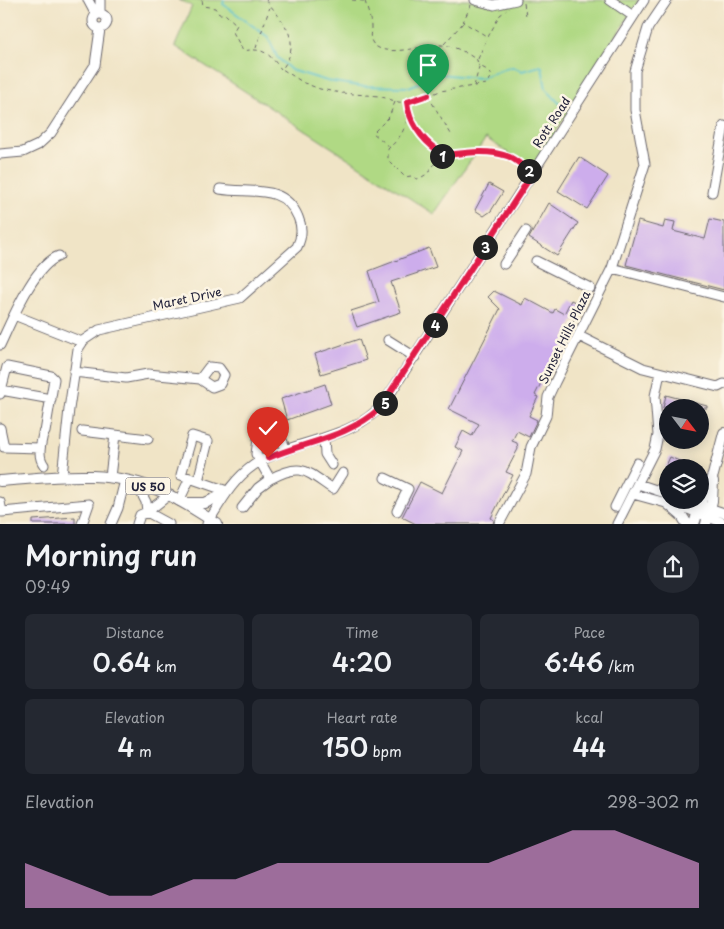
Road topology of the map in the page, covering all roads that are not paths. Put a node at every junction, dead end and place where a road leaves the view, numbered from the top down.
1 (88, 0) edge
2 (100, 0) edge
3 (474, 0) edge
4 (516, 0) edge
5 (610, 0) edge
6 (644, 0) edge
7 (667, 0) edge
8 (98, 14) junction
9 (633, 16) junction
10 (724, 126) edge
11 (0, 154) edge
12 (220, 189) dead end
13 (712, 192) dead end
14 (526, 231) dead end
15 (60, 256) dead end
16 (536, 261) dead end
17 (504, 264) dead end
18 (612, 268) junction
19 (600, 293) junction
20 (724, 297) edge
21 (14, 315) junction
22 (579, 336) junction
23 (388, 340) dead end
24 (82, 342) junction
25 (0, 345) edge
26 (415, 357) junction
27 (74, 372) junction
28 (660, 373) junction
29 (200, 379) dead end
30 (721, 386) edge
31 (0, 392) edge
32 (724, 395) edge
33 (51, 399) junction
34 (0, 428) edge
35 (82, 431) dead end
36 (46, 432) junction
37 (724, 433) edge
38 (115, 435) junction
39 (324, 438) junction
40 (148, 439) dead end
41 (722, 446) edge
42 (40, 448) junction
43 (285, 451) junction
44 (260, 461) junction
45 (637, 463) dead end
46 (44, 465) junction
47 (332, 465) dead end
48 (343, 473) dead end
49 (62, 476) junction
50 (712, 476) junction
51 (110, 477) junction
52 (44, 478) junction
53 (385, 478) dead end
54 (270, 479) junction
55 (709, 479) edge
56 (125, 480) junction
57 (0, 481) edge
58 (136, 483) junction
59 (638, 484) junction
60 (226, 492) junction
61 (633, 494) junction
62 (659, 494) edge
63 (169, 495) junction
64 (659, 498) edge
65 (0, 502) edge
66 (182, 502) junction
67 (615, 507) dead end
68 (242, 508) dead end
69 (676, 509) edge
70 (397, 511) dead end
71 (143, 513) junction
72 (704, 513) edge
73 (724, 513) edge
74 (1, 514) edge
75 (212, 522) edge
76 (82, 524) edge
77 (111, 524) edge
78 (131, 524) edge
79 (137, 524) edge
80 (168, 524) edge
81 (500, 524) edge
82 (617, 524) edge
83 (686, 524) edge
84 (694, 524) edge
85 (724, 524) edge

1 - 8 street
2 - 8 street
3 - 4 street
5 - 9 street
6 - 9 street, Rott Road
7 - 18 street, Sunset Hills Plaza
8 - 11 street
9 - 26 street, Rott Road
10 - 13 street
12 - 24 street, Maret Drive
14 - 17 street
15 - 21 street
16 - 19 street
18 - 19 street, Sunset Hills Plaza
18 - 20 street
19 - 22 street, Sunset Hills Plaza
21 - 24 street
21 - 25 street
22 - 28 street
22 - 81 street, Sunset Hills Plaza
23 - 26 street
24 - 27 street
26 - 39 street, Rott Road
27 - 29 street
27 - 49 street
28 - 30 street
28 - 59 street
30 - 32 street
31 - 33 street
31 - 33 street
33 - 36 street
34 - 42 street
35 - 38 street
36 - 42 street
36 - 46 street
37 - 41 main road
38 - 40 street
38 - 51 street
39 - 43 street, Rott Road
39 - 47 street
41 - 50 main road
42 - 46 street
43 - 44 street, Rott Road
43 - 44 street
44 - 54 street
44 - 60 street, Rott Road
45 - 67 street
46 - 52 street
48 - 54 street
49 - 51 main road, US 50
49 - 52 main road, US 50
50 - 55 main road
50 - 72 main road
51 - 56 main road, US 50
52 - 57 main road, US 50
53 - 70 street
54 - 68 street
56 - 58 main road, US 50
56 - 77 street
58 - 63 main road, US 50
58 - 71 street
59 - 61 street
59 - 62 street
60 - 66 main road
60 - 66 street
60 - 75 street, Rott Road
61 - 64 street
61 - 82 street
63 - 66 main road, US 50
63 - 71 street
65 - 74 street
66 - 75 main road, US 50
69 - 83 main road
71 - 78 street
71 - 79 street
71 - 80 street
72 - 73 street
72 - 84 main road
72 - 85 street
74 - 76 street

